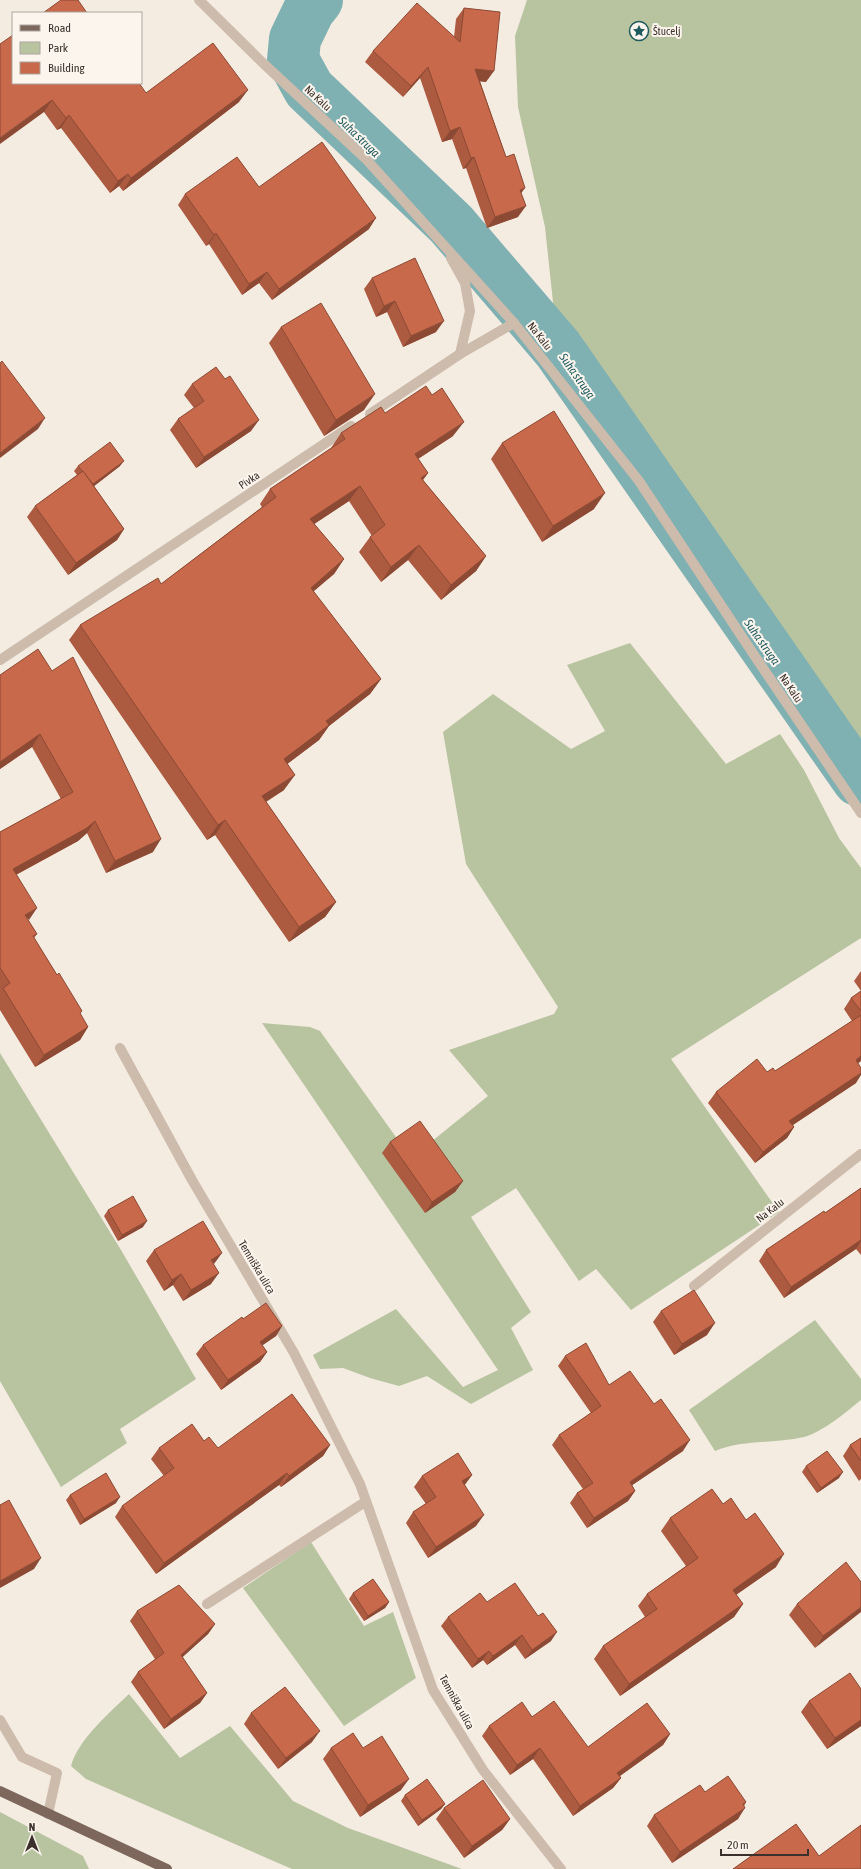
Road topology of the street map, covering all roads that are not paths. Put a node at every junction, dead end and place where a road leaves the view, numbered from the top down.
1 (199, 0) edge
2 (442, 242) junction
3 (514, 323) junction
4 (460, 354) junction
5 (0, 660) edge
6 (861, 813) edge
7 (120, 1048) dead end
8 (861, 1154) edge
9 (694, 1286) dead end
10 (365, 1502) junction
11 (207, 1604) dead end
12 (0, 1720) edge
13 (0, 1791) edge
14 (48, 1814) junction
15 (167, 1869) edge
16 (561, 1869) edge

1 - 2 street, Na Kalu
2 - 3 street, Na Kalu
2 - 4 street
3 - 4 street, Pivka
3 - 6 street, Na Kalu
4 - 5 street, Pivka
7 - 10 street, Temniška ulica
8 - 9 street, Na Kalu
10 - 11 street
10 - 16 street, Temniška ulica
12 - 14 street
13 - 14 main road
14 - 15 main road

